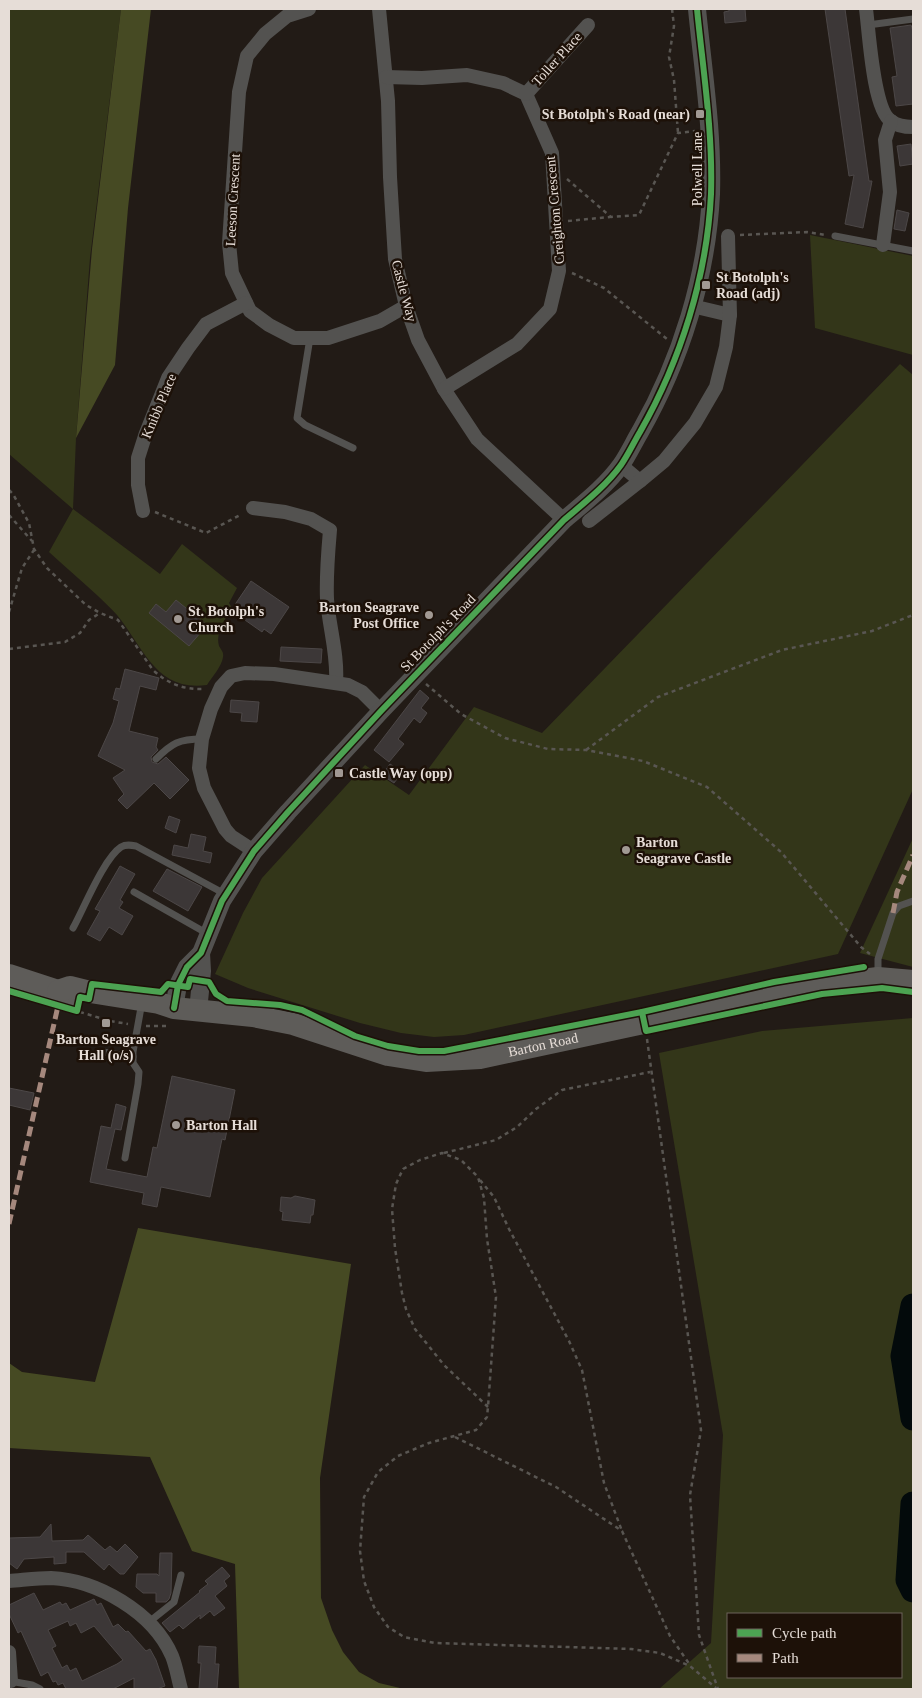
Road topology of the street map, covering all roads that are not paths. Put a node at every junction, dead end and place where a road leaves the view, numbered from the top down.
1 (310, 9) edge
2 (379, 9) edge
3 (697, 9) edge
4 (866, 9) edge
5 (913, 19) edge
6 (588, 25) dead end
7 (868, 25) junction
8 (386, 77) junction
9 (526, 94) junction
10 (890, 121) junction
11 (913, 127) edge
12 (728, 236) road end
13 (835, 236) road end
14 (883, 245) junction
15 (913, 251) edge
16 (246, 303) junction
17 (406, 306) junction
18 (692, 306) junction
19 (730, 315) junction
20 (685, 327) joint
21 (310, 338) junction
22 (444, 389) junction
23 (353, 448) dead end
24 (621, 464) junction
25 (640, 481) junction
26 (253, 508) road end
27 (143, 511) road end
28 (564, 520) junction
29 (589, 521) dead end
30 (336, 683) junction
31 (381, 711) junction
32 (202, 739) junction
33 (156, 759) dead end
34 (254, 851) junction
35 (134, 892) dead end
36 (226, 894) junction
37 (913, 901) edge
38 (73, 928) dead end
39 (208, 934) junction
40 (201, 953) junction
41 (873, 969) junction
42 (10, 979) edge
43 (913, 980) edge
44 (58, 991) junction
45 (141, 1006) junction
46 (174, 1008) junction
47 (198, 1011) junction
48 (103, 1052) dead end
49 (133, 1058) junction
50 (125, 1158) dead end
51 (182, 1576) dead end
52 (9, 1581) edge
53 (149, 1622) junction
54 (9, 1652) edge
55 (10, 1681) edge
56 (40, 1689) edge
57 (181, 1689) edge

1 - 16 street, Leeson Crescent
2 - 8 street, Castle Way
3 - 18 street, Polwell Lane
4 - 7 street
5 - 7 lane
6 - 9 street, Toller Place
7 - 10 street
8 - 9 street
8 - 17 street, Castle Way
9 - 22 street, Creighton Crescent
10 - 11 street
10 - 14 street
12 - 19 street
13 - 14 lane
14 - 15 lane
16 - 21 street, Leeson Crescent
16 - 27 street, Knibb Place
17 - 21 street, Leeson Crescent
17 - 22 street, Castle Way
18 - 19 street
18 - 20 street, Polwell Lane
19 - 25 street
20 - 24 street, St Botolph's Road
21 - 23 lane
22 - 28 street, Castle Way
24 - 25 street
24 - 28 street, St Botolph's Road
25 - 29 street
26 - 30 street
28 - 31 street, St Botolph's Road
30 - 31 street
30 - 32 street
31 - 34 street, St Botolph's Road
32 - 33 lane
32 - 34 street
34 - 36 street, St Botolph's Road
35 - 39 lane
36 - 38 lane
36 - 39 street, St Botolph's Road
37 - 41 lane
39 - 40 street, St Botolph's Road
40 - 46 street, St Botolph's Road
40 - 47 street, St Botolph's Road
41 - 43 main road, Barton Road
41 - 47 main road, Barton Road
42 - 44 main road, Barton Road
44 - 45 main road, Barton Road
44 - 45 main road, Barton Road
45 - 46 main road, Barton Road
45 - 49 lane
46 - 47 main road, Barton Road
48 - 49 lane
49 - 50 lane
51 - 53 lane
52 - 53 street
53 - 57 street
54 - 55 street
55 - 56 lane

